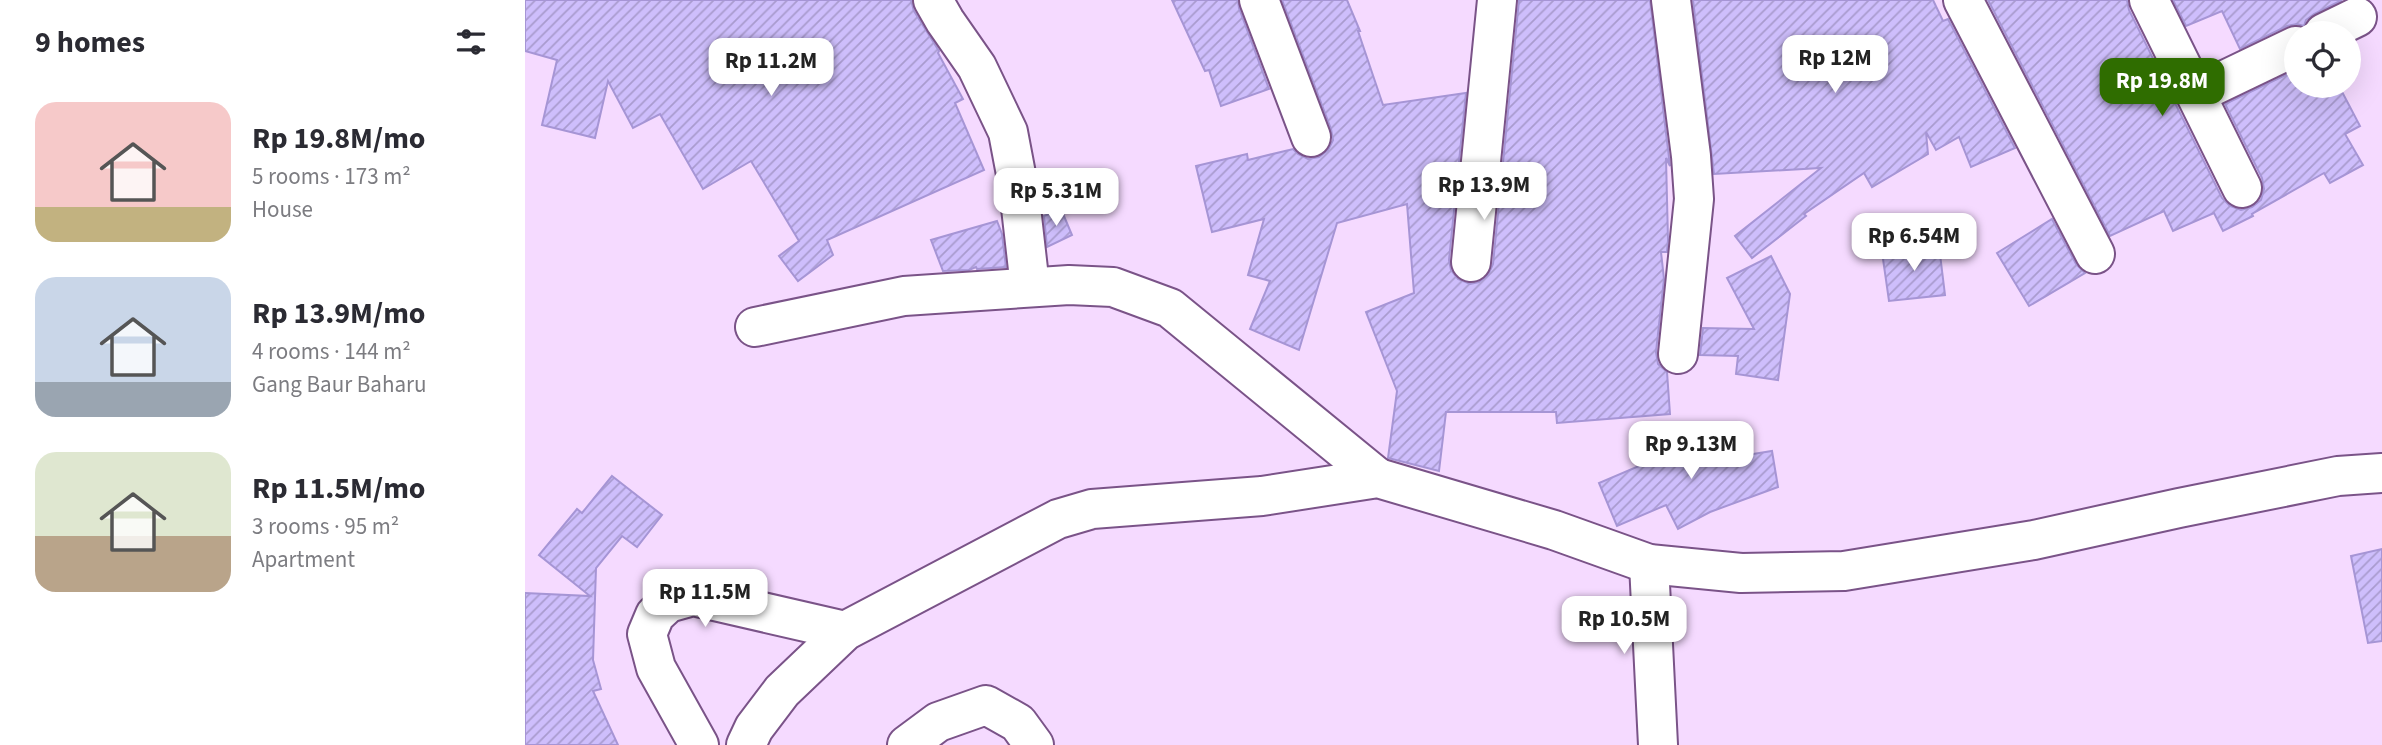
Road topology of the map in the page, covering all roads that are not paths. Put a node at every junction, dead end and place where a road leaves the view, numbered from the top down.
1 (933, 0) edge
2 (1259, 0) edge
3 (1497, 0) edge
4 (1671, 0) edge
5 (1963, 0) edge
6 (2149, 0) edge
7 (2284, 53) edge
8 (2196, 94) junction
9 (1311, 137) dead end
10 (2242, 188) dead end
11 (2095, 254) dead end
12 (1471, 262) dead end
13 (1030, 287) junction
14 (755, 327) dead end
15 (1678, 354) dead end
16 (2382, 473) edge
17 (1378, 478) junction
18 (1649, 564) junction
19 (845, 631) junction
20 (699, 745) edge
21 (746, 745) edge
22 (907, 745) edge
23 (1034, 745) edge
24 (1658, 745) edge

1 - 13 street
2 - 9 street
3 - 12 street
4 - 15 street
5 - 11 street
6 - 8 street
7 - 8 street
8 - 10 street
13 - 14 street
13 - 17 street
16 - 18 street
17 - 18 street
17 - 19 street
18 - 24 street
19 - 20 street
19 - 21 street
22 - 23 street

